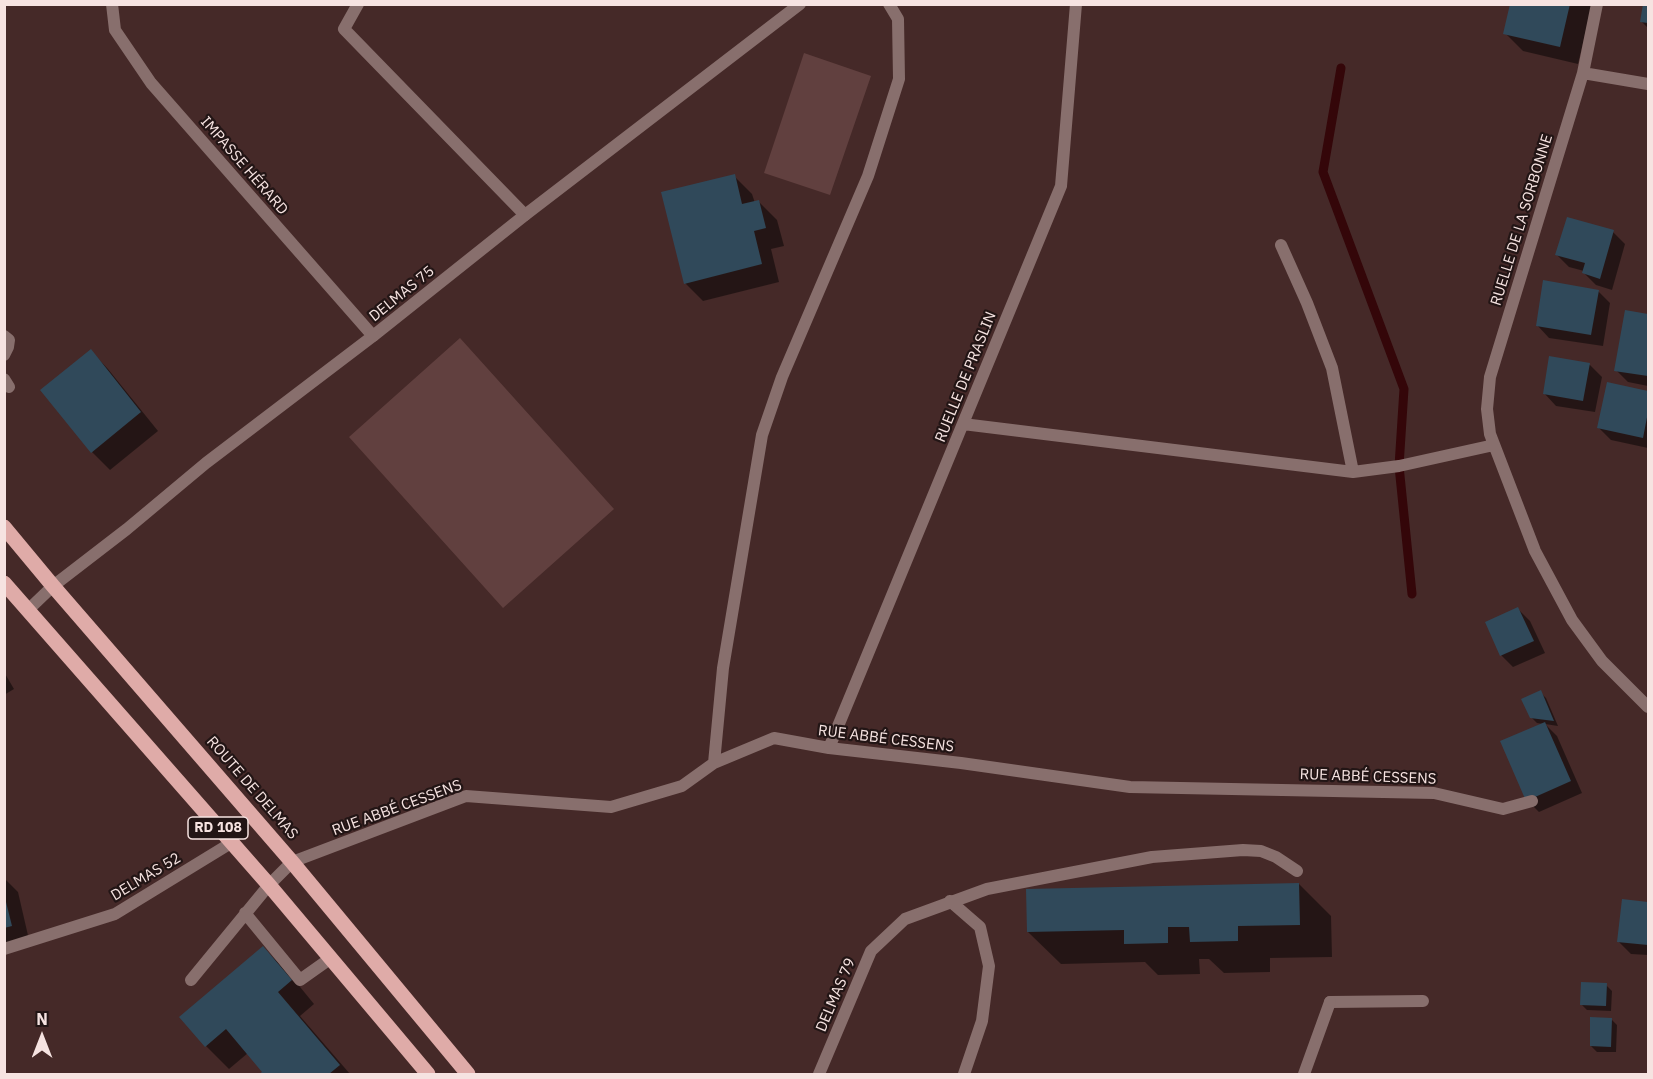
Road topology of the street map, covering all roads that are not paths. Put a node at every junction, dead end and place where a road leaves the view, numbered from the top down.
1 (112, 4) edge
2 (358, 4) edge
3 (800, 4) edge
4 (889, 4) edge
5 (1076, 4) edge
6 (1597, 4) edge
7 (1583, 73) junction
8 (1648, 84) edge
9 (525, 215) junction
10 (1281, 245) dead end
11 (4, 336) edge
12 (373, 336) junction
13 (4, 355) edge
14 (963, 424) junction
15 (1494, 445) junction
16 (1353, 472) junction
17 (4, 527) edge
18 (4, 583) edge
19 (53, 586) junction
20 (28, 610) junction
21 (1648, 706) edge
22 (829, 748) junction
23 (714, 763) junction
24 (1532, 801) dead end
25 (231, 843) junction
26 (292, 862) junction
27 (1297, 871) dead end
28 (269, 885) junction
29 (950, 901) junction
30 (246, 913) junction
31 (4, 949) edge
32 (331, 958) junction
33 (191, 980) dead end
34 (1423, 1001) dead end
35 (428, 1074) edge
36 (468, 1074) edge
37 (819, 1074) edge
38 (964, 1074) edge
39 (1304, 1074) edge

1 - 12 street, IMPASSE HÉRARD
2 - 9 street
3 - 9 street, DELMAS 75
4 - 23 street
5 - 14 street, RUELLE DE PRASLIN
6 - 7 street, RUELLE DE LA SORBONNE
7 - 8 street
7 - 15 street, RUELLE DE LA SORBONNE
9 - 12 street, DELMAS 75
10 - 16 street
11 - 13 street
12 - 19 street, DELMAS 75
14 - 16 street
14 - 22 street, RUELLE DE PRASLIN
15 - 16 street
15 - 21 street, RUELLE DE LA SORBONNE
17 - 19 main road, ROUTE DE DELMAS / RD 108
18 - 20 main road, RD 108
19 - 20 street, DELMAS 75
19 - 26 main road, ROUTE DE DELMAS / RD 108
20 - 25 main road, RD 108
22 - 23 street, RUE ABBÉ CESSENS
22 - 24 street, RUE ABBÉ CESSENS
23 - 26 street, RUE ABBÉ CESSENS
25 - 28 main road, RD 108
25 - 31 street, DELMAS 52
26 - 28 street, RUE ABBÉ CESSENS
26 - 36 main road, ROUTE DE DELMAS / RD 108
27 - 29 street, DELMAS 79
28 - 30 street, RUE ABBÉ CESSENS
28 - 32 main road, RD 108
29 - 37 street, DELMAS 79
29 - 38 street
30 - 32 street
30 - 33 street, RUE ABBÉ CESSENS
32 - 35 main road, RD 108
34 - 39 street

